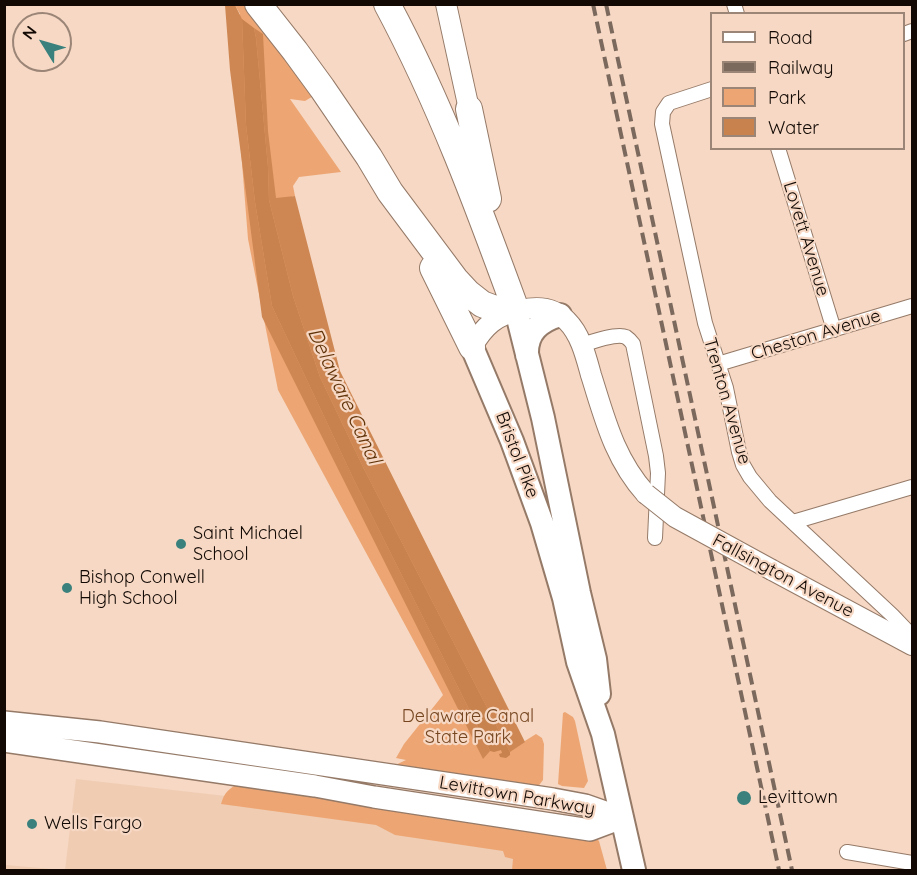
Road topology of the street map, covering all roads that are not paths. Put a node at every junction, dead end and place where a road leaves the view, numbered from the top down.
1 (258, 4) edge
2 (387, 4) edge
3 (446, 4) edge
4 (710, 89) edge
5 (470, 109) joint
6 (779, 150) edge
7 (390, 192) junction
8 (506, 282) junction
9 (912, 306) edge
10 (516, 310) junction
11 (560, 315) junction
12 (834, 330) junction
13 (582, 345) junction
14 (472, 347) junction
15 (527, 356) junction
16 (718, 364) junction
17 (912, 487) edge
18 (793, 522) junction
19 (655, 538) dead end
20 (912, 636) edge
21 (912, 645) edge
22 (4, 722) edge
23 (603, 734) junction
24 (4, 741) edge
25 (622, 818) junction
26 (847, 852) dead end
27 (912, 863) edge
28 (634, 870) edge

1 - 7 highway
2 - 8 highway
3 - 5 main road
4 - 16 street, Trenton Avenue
5 - 8 highway
6 - 12 street, Lovett Avenue
7 - 10 highway
7 - 14 highway, Bristol Pike
8 - 10 highway
9 - 12 street, Cheston Avenue
10 - 11 main road
10 - 14 main road
10 - 15 highway, Bristol Pike
11 - 13 main road, Fallsington Avenue
11 - 15 highway
12 - 16 street, Cheston Avenue
13 - 19 street
13 - 21 main road, Fallsington Avenue, bridge
14 - 23 highway, Bristol Pike
15 - 23 highway, Bristol Pike
16 - 18 street, Trenton Avenue
17 - 18 street
18 - 20 street, Trenton Avenue
22 - 25 main road, Levittown Parkway
23 - 25 highway, Bristol Pike
24 - 25 main road, Levittown Parkway
25 - 28 highway, Bristol Pike
26 - 27 street

